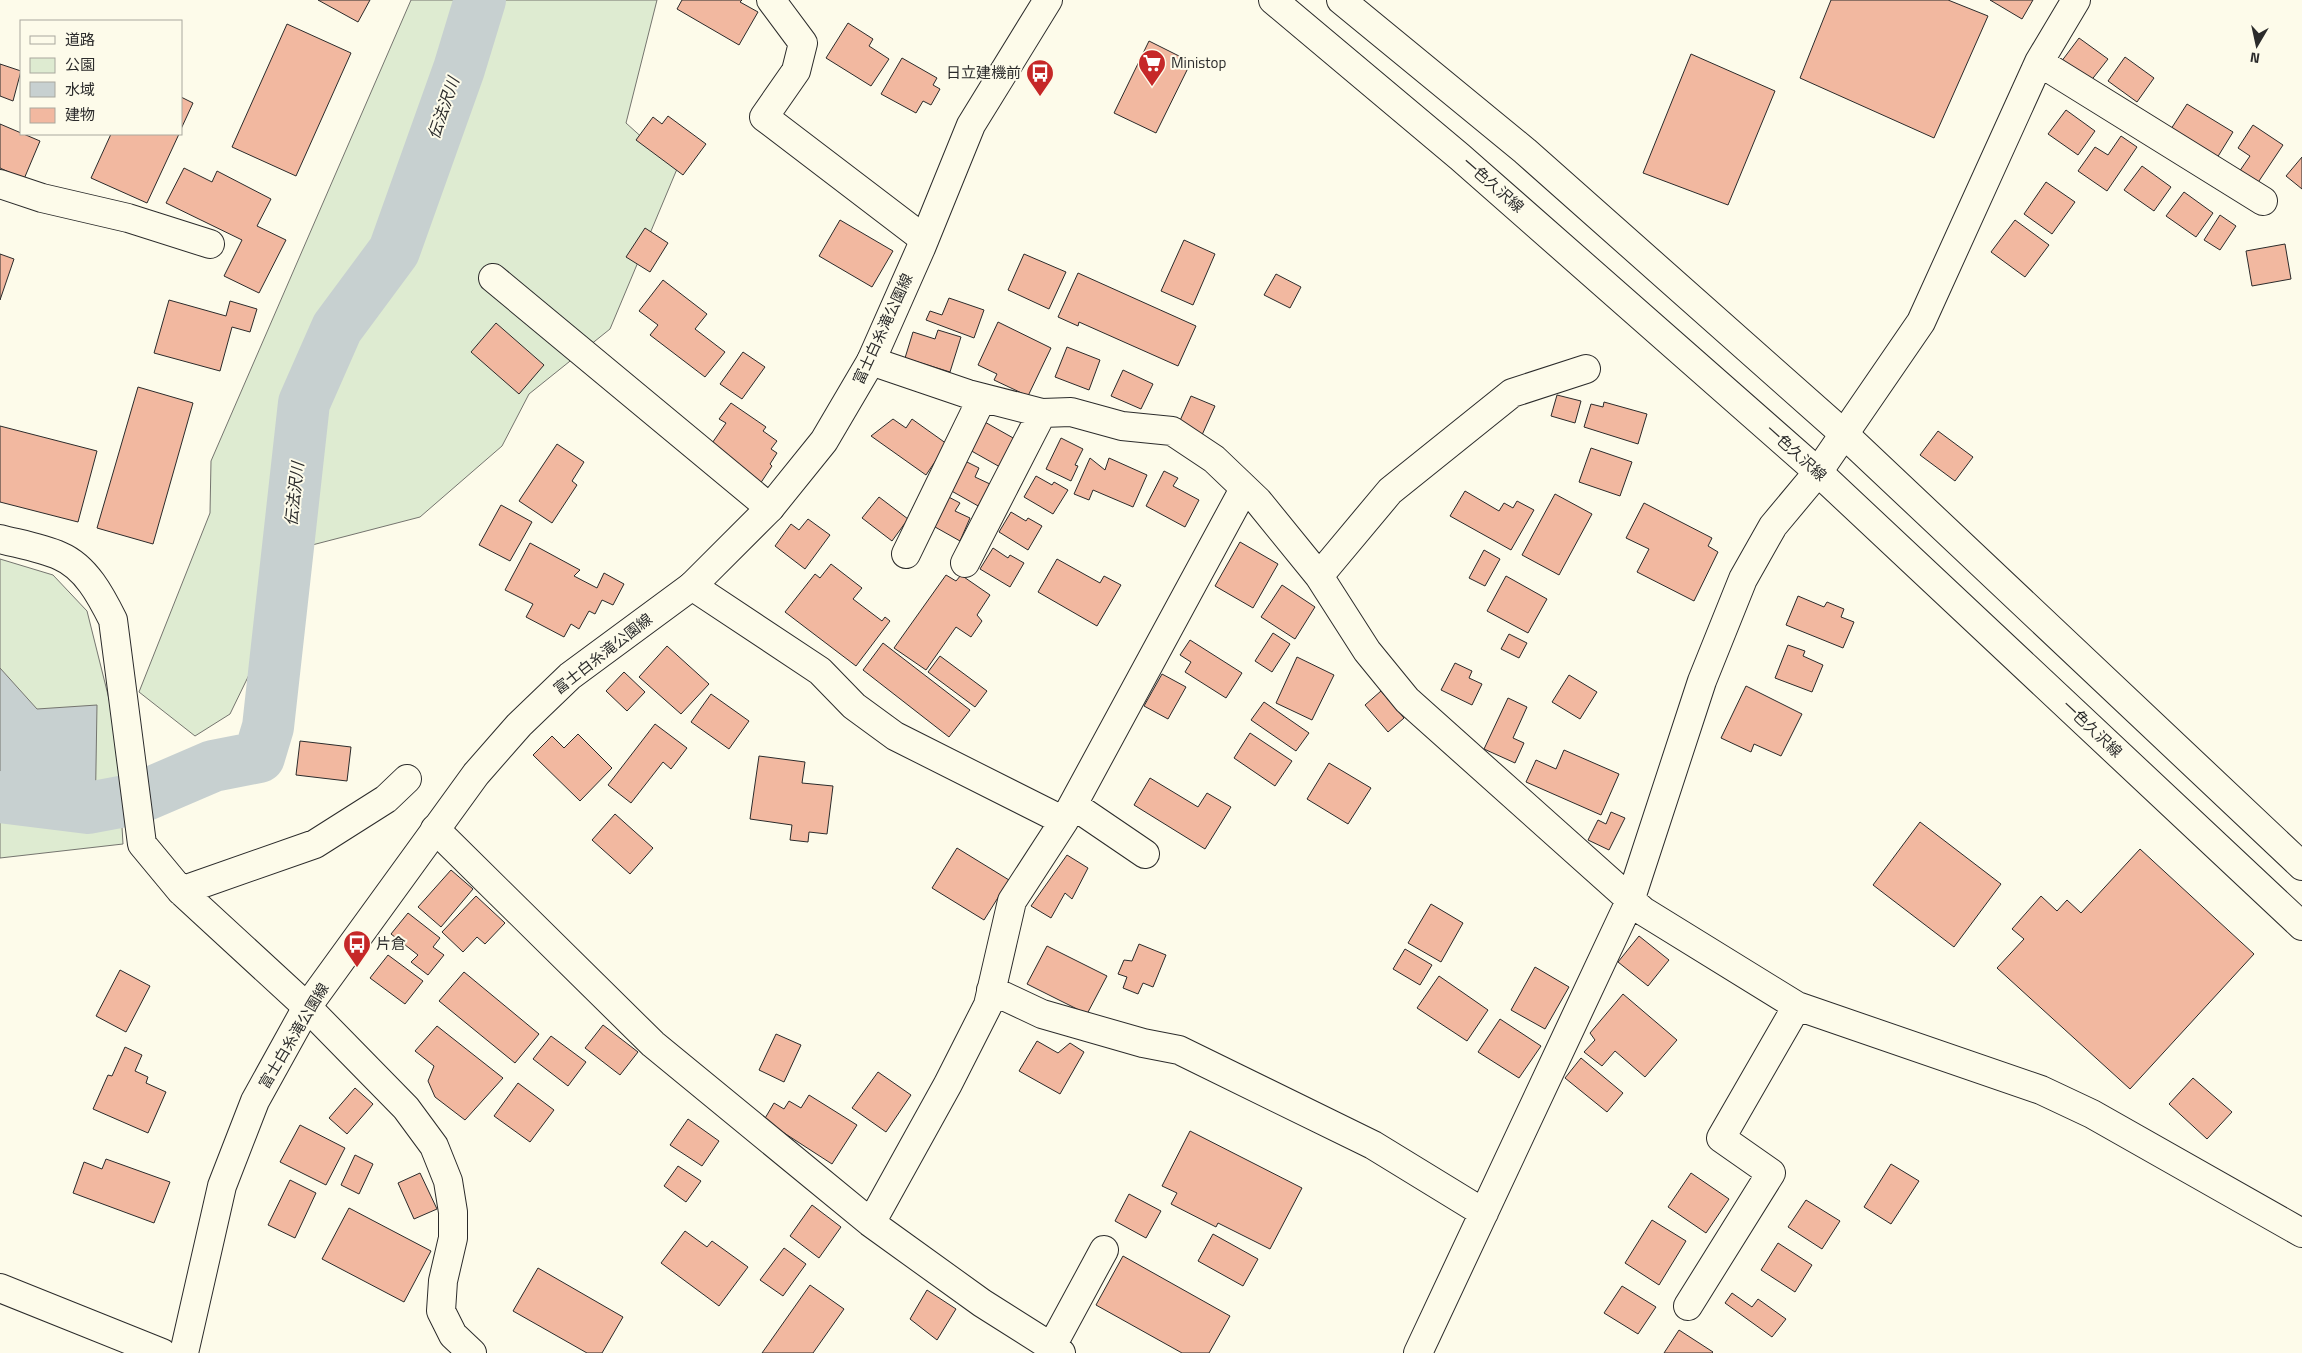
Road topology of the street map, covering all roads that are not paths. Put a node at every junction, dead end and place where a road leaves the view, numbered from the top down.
1 (771, 0) edge
2 (1048, 0) edge
3 (1273, 0) edge
4 (1341, 0) edge
5 (2076, 0) edge
6 (2039, 62) junction
7 (0, 184) edge
8 (2263, 202) dead end
9 (924, 239) junction
10 (210, 244) dead end
11 (493, 278) dead end
12 (871, 361) junction
13 (1586, 369) dead end
14 (982, 398) junction
15 (1042, 412) junction
16 (1844, 434) junction
17 (1818, 472) junction
18 (1244, 489) junction
19 (770, 508) junction
20 (0, 539) edge
21 (906, 554) dead end
22 (965, 563) dead end
23 (1319, 576) junction
24 (692, 586) junction
25 (407, 779) dead end
26 (1068, 813) junction
27 (436, 829) junction
28 (1145, 854) dead end
29 (2302, 866) edge
30 (181, 891) junction
31 (1630, 901) junction
32 (2302, 926) edge
33 (991, 990) junction
34 (1797, 1006) junction
35 (307, 1007) junction
36 (1484, 1213) junction
37 (871, 1223) junction
38 (2302, 1234) edge
39 (1104, 1250) dead end
40 (0, 1288) edge
41 (1688, 1306) dead end
42 (1056, 1350) edge
43 (162, 1353) edge
44 (184, 1353) edge
45 (472, 1353) edge
46 (1418, 1353) edge

1 - 9 main road
2 - 9 main road, 富士白糸滝公園線
3 - 17 main road, 一色久沢線
4 - 16 main road
5 - 6 main road
6 - 8 main road
6 - 16 main road
7 - 10 main road
9 - 12 main road, 富士白糸滝公園線
11 - 19 main road
12 - 14 main road
12 - 19 main road, 富士白糸滝公園線
13 - 23 main road
14 - 15 main road
14 - 21 main road
15 - 18 main road
15 - 22 main road
16 - 17 main road
16 - 29 main road
17 - 31 main road
17 - 32 main road, 一色久沢線
18 - 23 main road
18 - 26 main road
19 - 24 main road, 富士白糸滝公園線
20 - 30 main road
23 - 31 main road
24 - 26 main road
24 - 27 main road, 富士白糸滝公園線
25 - 30 main road
26 - 28 main road
26 - 33 main road
27 - 35 main road, 富士白糸滝公園線
27 - 37 main road
30 - 35 main road
31 - 34 main road
31 - 36 main road
33 - 36 main road
33 - 37 main road
34 - 38 main road
34 - 41 main road
35 - 44 main road, 富士白糸滝公園線
35 - 45 main road
36 - 46 main road
37 - 42 main road
39 - 42 main road
40 - 43 main road

